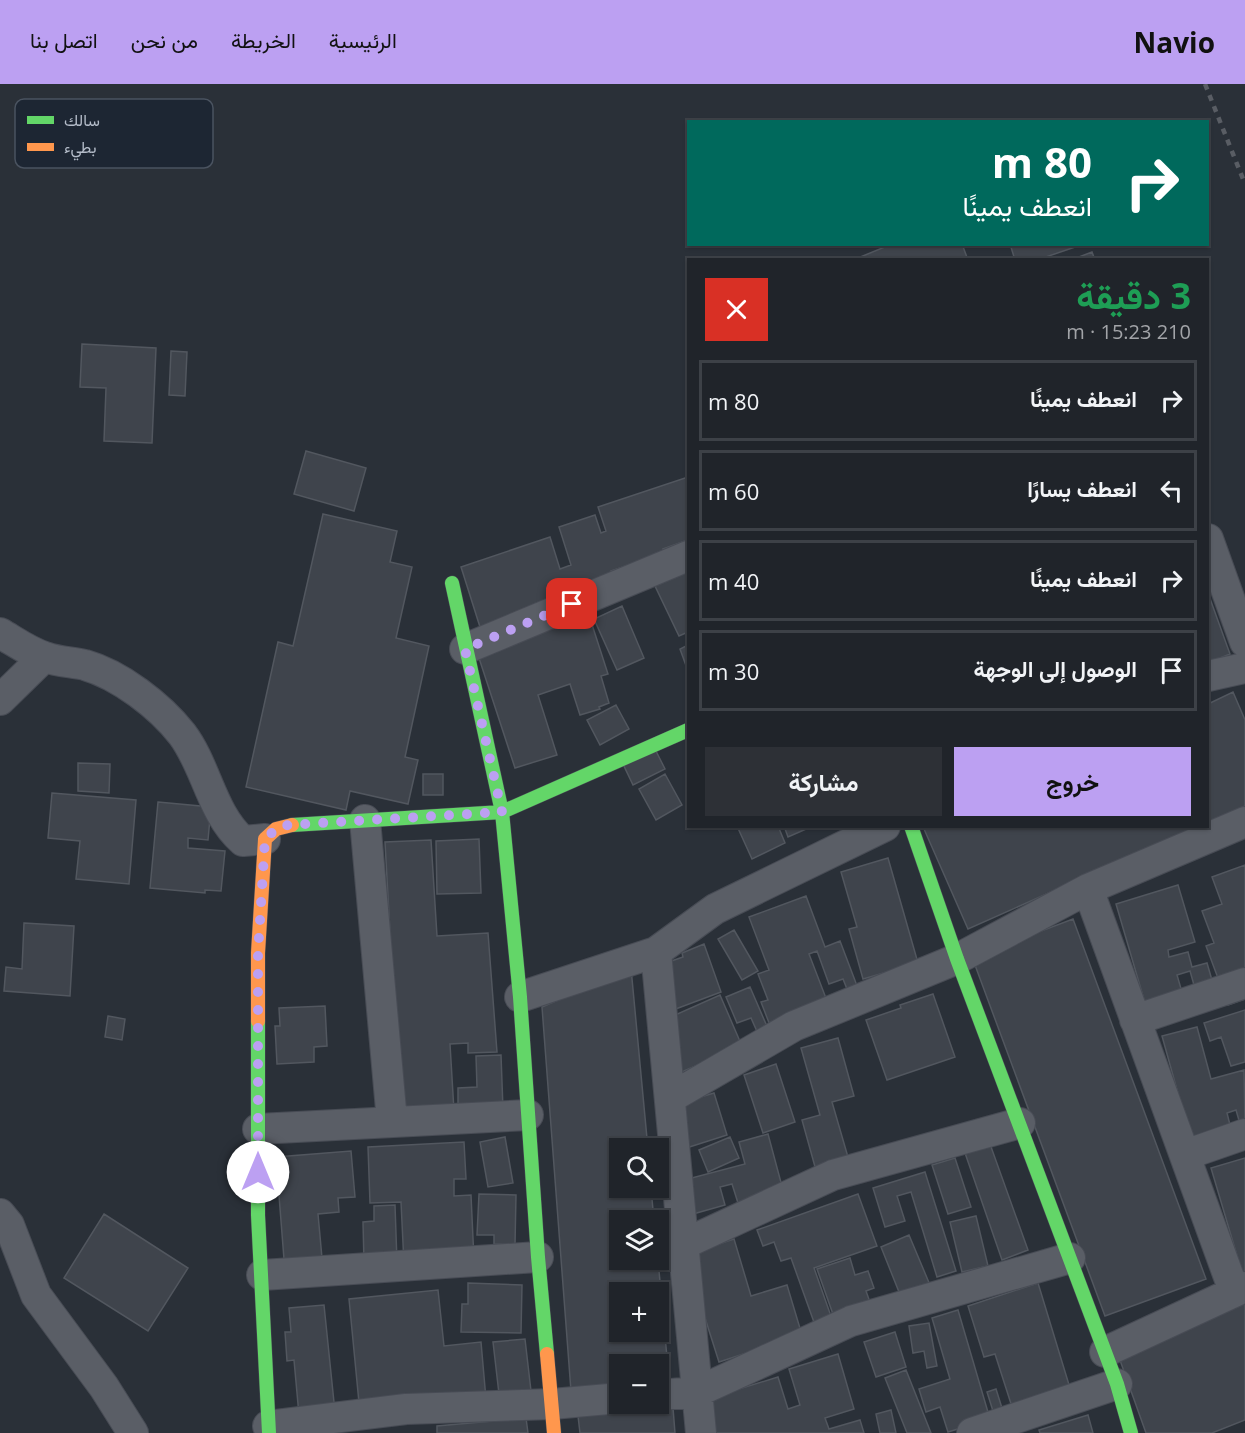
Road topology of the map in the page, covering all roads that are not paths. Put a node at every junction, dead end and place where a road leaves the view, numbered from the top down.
1 (1209, 541) edge
2 (687, 556) edge
3 (452, 583) dead end
4 (0, 633) edge
5 (1245, 642) edge
6 (465, 649) junction
7 (45, 657) junction
8 (1245, 668) edge
9 (1209, 676) edge
10 (0, 700) edge
11 (687, 730) edge
12 (502, 812) junction
13 (365, 820) junction
14 (1245, 822) edge
15 (881, 828) edge
16 (912, 828) edge
17 (265, 839) junction
18 (1088, 889) junction
19 (656, 951) junction
20 (957, 959) junction
21 (1245, 983) edge
22 (520, 997) junction
23 (1135, 1020) junction
24 (670, 1098) junction
25 (528, 1115) junction
26 (392, 1122) junction
27 (1020, 1123) junction
28 (258, 1129) junction
29 (1245, 1134) edge
30 (1185, 1155) junction
31 (0, 1214) edge
32 (684, 1244) junction
33 (538, 1257) junction
34 (1070, 1258) junction
35 (262, 1275) junction
36 (1240, 1289) edge
37 (1105, 1352) junction
38 (1117, 1384) junction
39 (697, 1392) junction
40 (669, 1394) edge
41 (609, 1399) edge
42 (552, 1404) junction
43 (407, 1421) edge
44 (268, 1430) edge
45 (133, 1433) edge
46 (554, 1433) edge
47 (701, 1433) edge
48 (972, 1433) edge
49 (1131, 1433) edge

1 - 5 street
2 - 6 street
3 - 6 street
4 - 7 street
6 - 12 street
7 - 10 street
7 - 17 street
8 - 9 street
11 - 12 street
12 - 13 street
12 - 22 street
13 - 17 street
13 - 26 street
14 - 18 street
15 - 19 street
16 - 20 street
17 - 28 street
18 - 20 street
18 - 23 street
19 - 22 street
19 - 24 street
20 - 24 street
20 - 27 street
21 - 23 street
22 - 25 street
23 - 30 street
24 - 32 street
25 - 26 street
25 - 33 street
26 - 28 street
27 - 32 street
27 - 34 street
28 - 35 street
29 - 30 street
30 - 36 street
31 - 45 street
32 - 39 street
33 - 35 street
33 - 42 street
34 - 37 street
34 - 39 street
35 - 44 street
36 - 37 street
37 - 38 street
38 - 48 street
38 - 49 street
39 - 40 street
39 - 47 street
41 - 42 street
42 - 43 street
42 - 46 street
43 - 44 street

